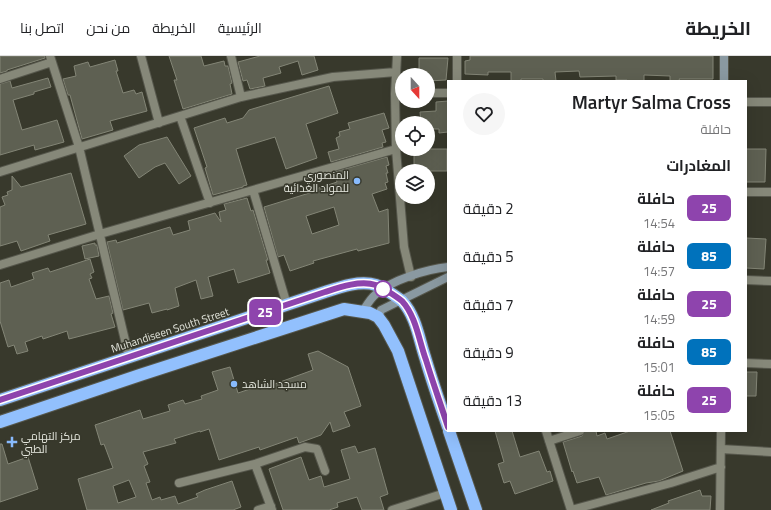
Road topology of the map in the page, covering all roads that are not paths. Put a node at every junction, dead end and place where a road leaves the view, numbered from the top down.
1 (141, 56) edge
2 (231, 56) edge
3 (397, 56) edge
4 (457, 56) edge
5 (724, 56) edge
6 (51, 59) edge
7 (396, 68) edge
8 (395, 72) edge
9 (0, 79) edge
10 (457, 80) edge
11 (724, 80) edge
12 (447, 92) edge
13 (435, 93) edge
14 (241, 97) junction
15 (747, 102) edge
16 (771, 102) edge
17 (180, 116) junction
18 (160, 123) junction
19 (79, 147) junction
20 (395, 148) edge
21 (397, 156) edge
22 (0, 172) edge
23 (253, 190) junction
24 (747, 192) edge
25 (771, 192) edge
26 (210, 202) junction
27 (100, 234) junction
28 (0, 265) edge
29 (447, 266) edge
30 (411, 276) junction
31 (447, 278) edge
32 (747, 280) edge
33 (771, 281) edge
34 (383, 289) junction
35 (402, 301) junction
36 (287, 305) junction
37 (363, 311) junction
38 (378, 317) junction
39 (129, 357) junction
40 (747, 363) edge
41 (771, 364) edge
42 (0, 400) edge
43 (0, 422) edge
44 (447, 424) edge
45 (449, 432) edge
46 (546, 432) edge
47 (577, 432) edge
48 (721, 432) edge
49 (550, 441) junction
50 (721, 449) junction
51 (771, 452) edge
52 (255, 464) junction
53 (721, 467) junction
54 (325, 470) dead end
55 (179, 483) dead end
56 (445, 493) junction
57 (271, 508) edge
58 (258, 510) edge
59 (392, 510) edge
60 (451, 510) edge
61 (476, 510) edge
62 (571, 510) edge
63 (720, 510) edge

1 - 18 street
2 - 14 street
3 - 7 street
4 - 10 street
5 - 11 street
6 - 9 street
6 - 19 street
8 - 14 street
12 - 13 street
14 - 17 street
15 - 16 street
17 - 18 street
17 - 26 street
18 - 19 street
19 - 22 street
19 - 27 street
20 - 23 street
21 - 30 street
23 - 26 street
23 - 36 street
24 - 25 street
26 - 27 street
27 - 28 street
27 - 39 street
29 - 30 street
30 - 34 street
31 - 35 street
32 - 33 street
34 - 35 highway, Muhandiseen South Street
34 - 36 highway, Muhandiseen South Street
34 - 37 street
35 - 38 street
35 - 44 highway, Muhandiseen South Street
36 - 39 highway, Muhandiseen South Street
37 - 38 highway
37 - 43 highway
38 - 56 highway
39 - 42 highway, Muhandiseen South Street
40 - 41 street
45 - 61 highway
46 - 49 street
47 - 49 street
48 - 50 street
49 - 62 street
50 - 51 street
50 - 53 street
52 - 54 street
52 - 55 street
52 - 57 street
53 - 62 street
53 - 63 street
56 - 59 street
56 - 60 highway
57 - 58 street

